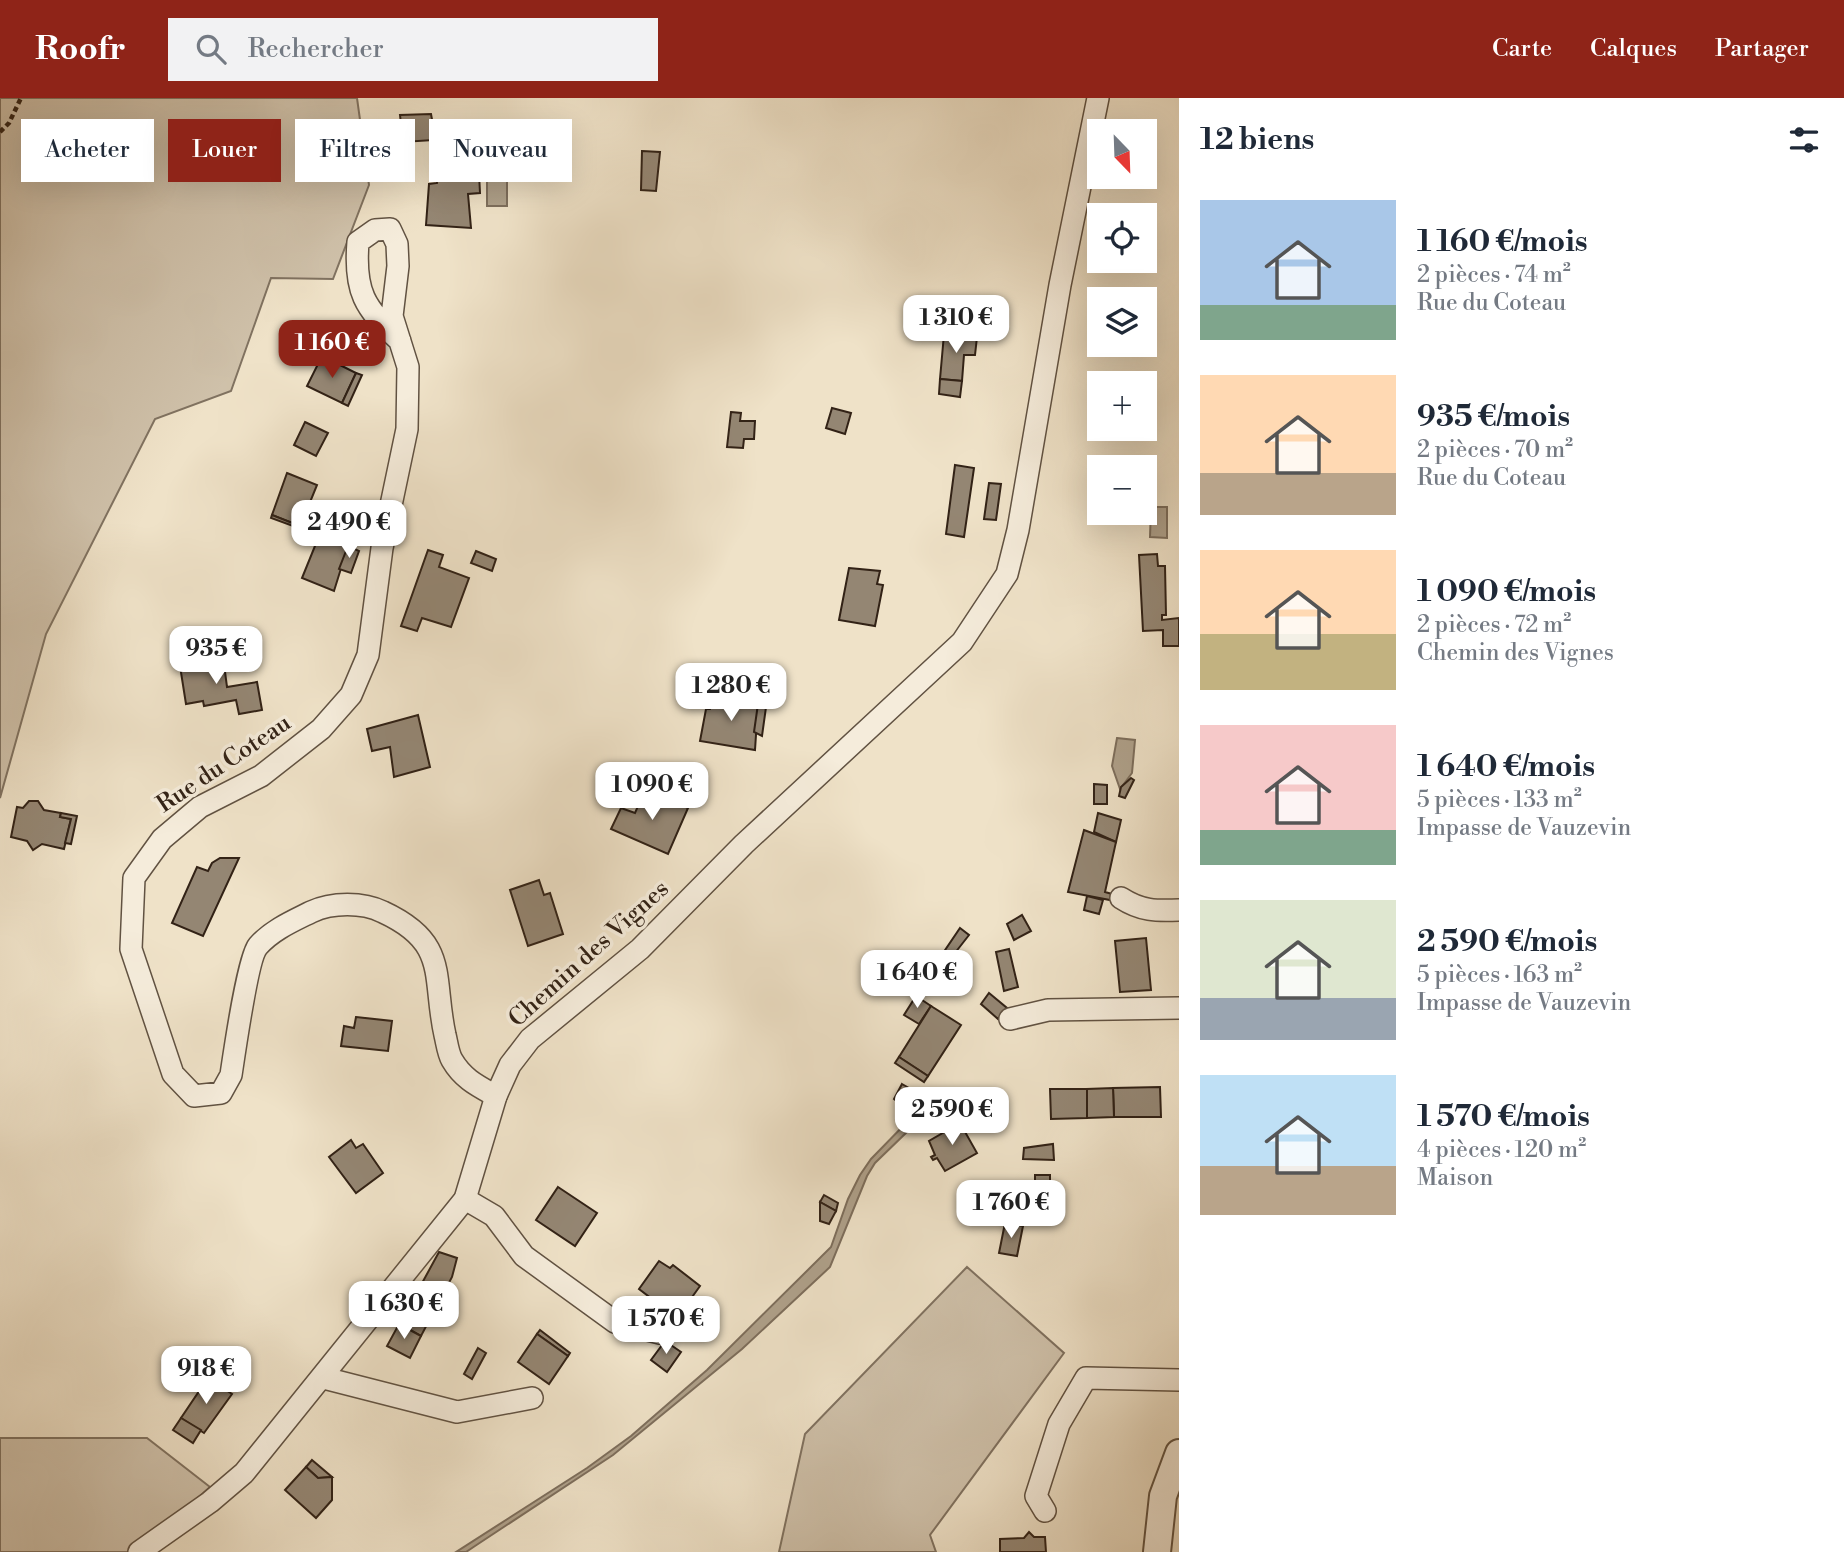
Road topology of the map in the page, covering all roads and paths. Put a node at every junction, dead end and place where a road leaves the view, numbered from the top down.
1 (21, 98) edge
2 (1098, 98) edge
3 (0, 132) edge
4 (400, 341) junction
5 (1121, 898) dead end
6 (1179, 909) edge
7 (1179, 1008) edge
8 (1010, 1018) dead end
9 (496, 1096) junction
10 (465, 1199) junction
11 (660, 1333) dead end
12 (324, 1378) junction
13 (1179, 1380) edge
14 (532, 1398) dead end
15 (1179, 1453) edge
16 (1045, 1511) dead end
17 (139, 1552) edge
18 (1157, 1552) edge

1 - 3 path
2 - 9 street, Chemin des Vignes
4 - 4 street, Rue du Coteau
4 - 9 street, Rue du Coteau
5 - 6 street
7 - 8 street
9 - 10 street, Chemin des Vignes
10 - 11 street
10 - 12 street, Chemin des Vignes
12 - 14 street
12 - 17 street, Chemin des Vignes
13 - 16 street
15 - 18 street

